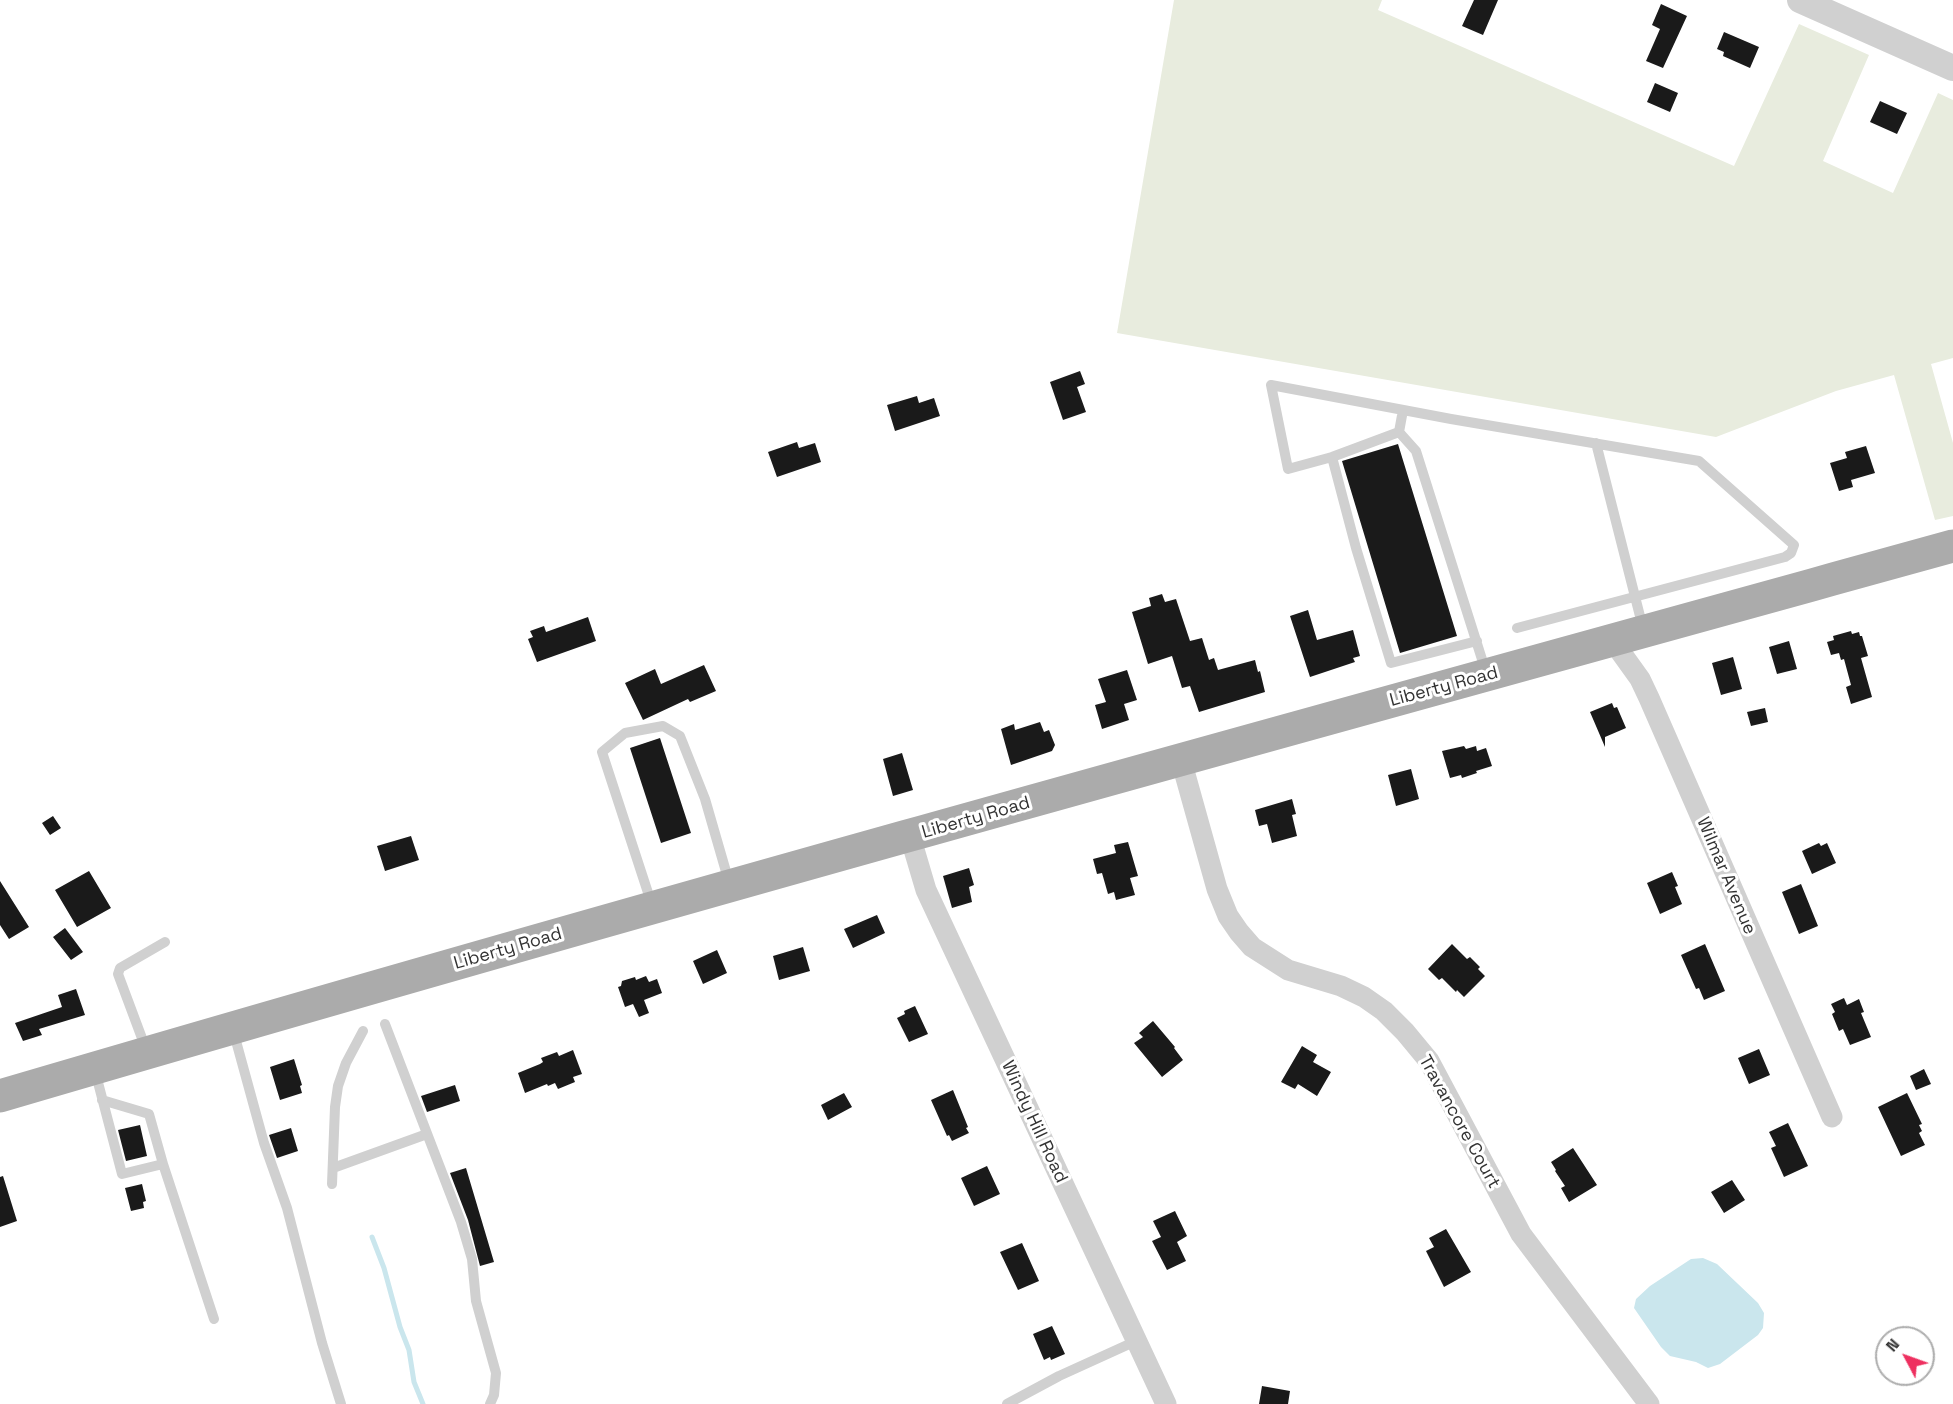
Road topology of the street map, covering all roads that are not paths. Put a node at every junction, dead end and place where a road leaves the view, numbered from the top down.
1 (1800, 0) edge
2 (1953, 68) edge
3 (1403, 410) junction
4 (1399, 432) junction
5 (1596, 443) junction
6 (1332, 457) junction
7 (1953, 546) edge
8 (1636, 597) junction
9 (1517, 628) dead end
10 (1644, 631) junction
11 (1612, 640) junction
12 (1477, 641) junction
13 (1487, 675) junction
14 (1181, 760) junction
15 (909, 836) junction
16 (730, 887) junction
17 (653, 909) junction
18 (165, 942) dead end
19 (385, 1024) dead end
20 (232, 1027) junction
21 (363, 1031) dead end
22 (147, 1052) junction
23 (94, 1068) junction
24 (0, 1096) edge
25 (102, 1100) junction
26 (1832, 1117) dead end
27 (427, 1134) junction
28 (163, 1164) junction
29 (333, 1168) junction
30 (332, 1184) dead end
31 (214, 1319) dead end
32 (1136, 1341) junction
33 (341, 1404) edge
34 (490, 1404) edge
35 (1006, 1404) edge
36 (1166, 1404) edge
37 (1649, 1404) edge

1 - 2 street
3 - 4 lane
3 - 5 lane
3 - 6 lane
4 - 6 lane
4 - 12 lane
5 - 8 lane
5 - 8 lane
6 - 12 lane
7 - 10 main road, Liberty Road
8 - 9 lane
8 - 10 lane
10 - 11 main road, Liberty Road
11 - 13 main road, Liberty Road
11 - 26 street, Wilmar Avenue
12 - 13 lane
13 - 14 main road, Liberty Road
14 - 15 main road, Liberty Road
14 - 37 street, Travancore Court
15 - 16 main road, Liberty Road
15 - 32 street, Windy Hill Road
16 - 17 main road, Liberty Road
16 - 17 lane
17 - 20 main road, Liberty Road
18 - 22 lane
19 - 27 lane
20 - 22 main road, Liberty Road
20 - 33 lane
21 - 29 lane
22 - 23 main road, Liberty Road
23 - 24 main road, Liberty Road
23 - 25 lane
25 - 28 lane
25 - 28 lane
27 - 29 lane
27 - 34 lane
28 - 31 lane
29 - 30 lane
32 - 35 lane
32 - 36 street, Windy Hill Road

